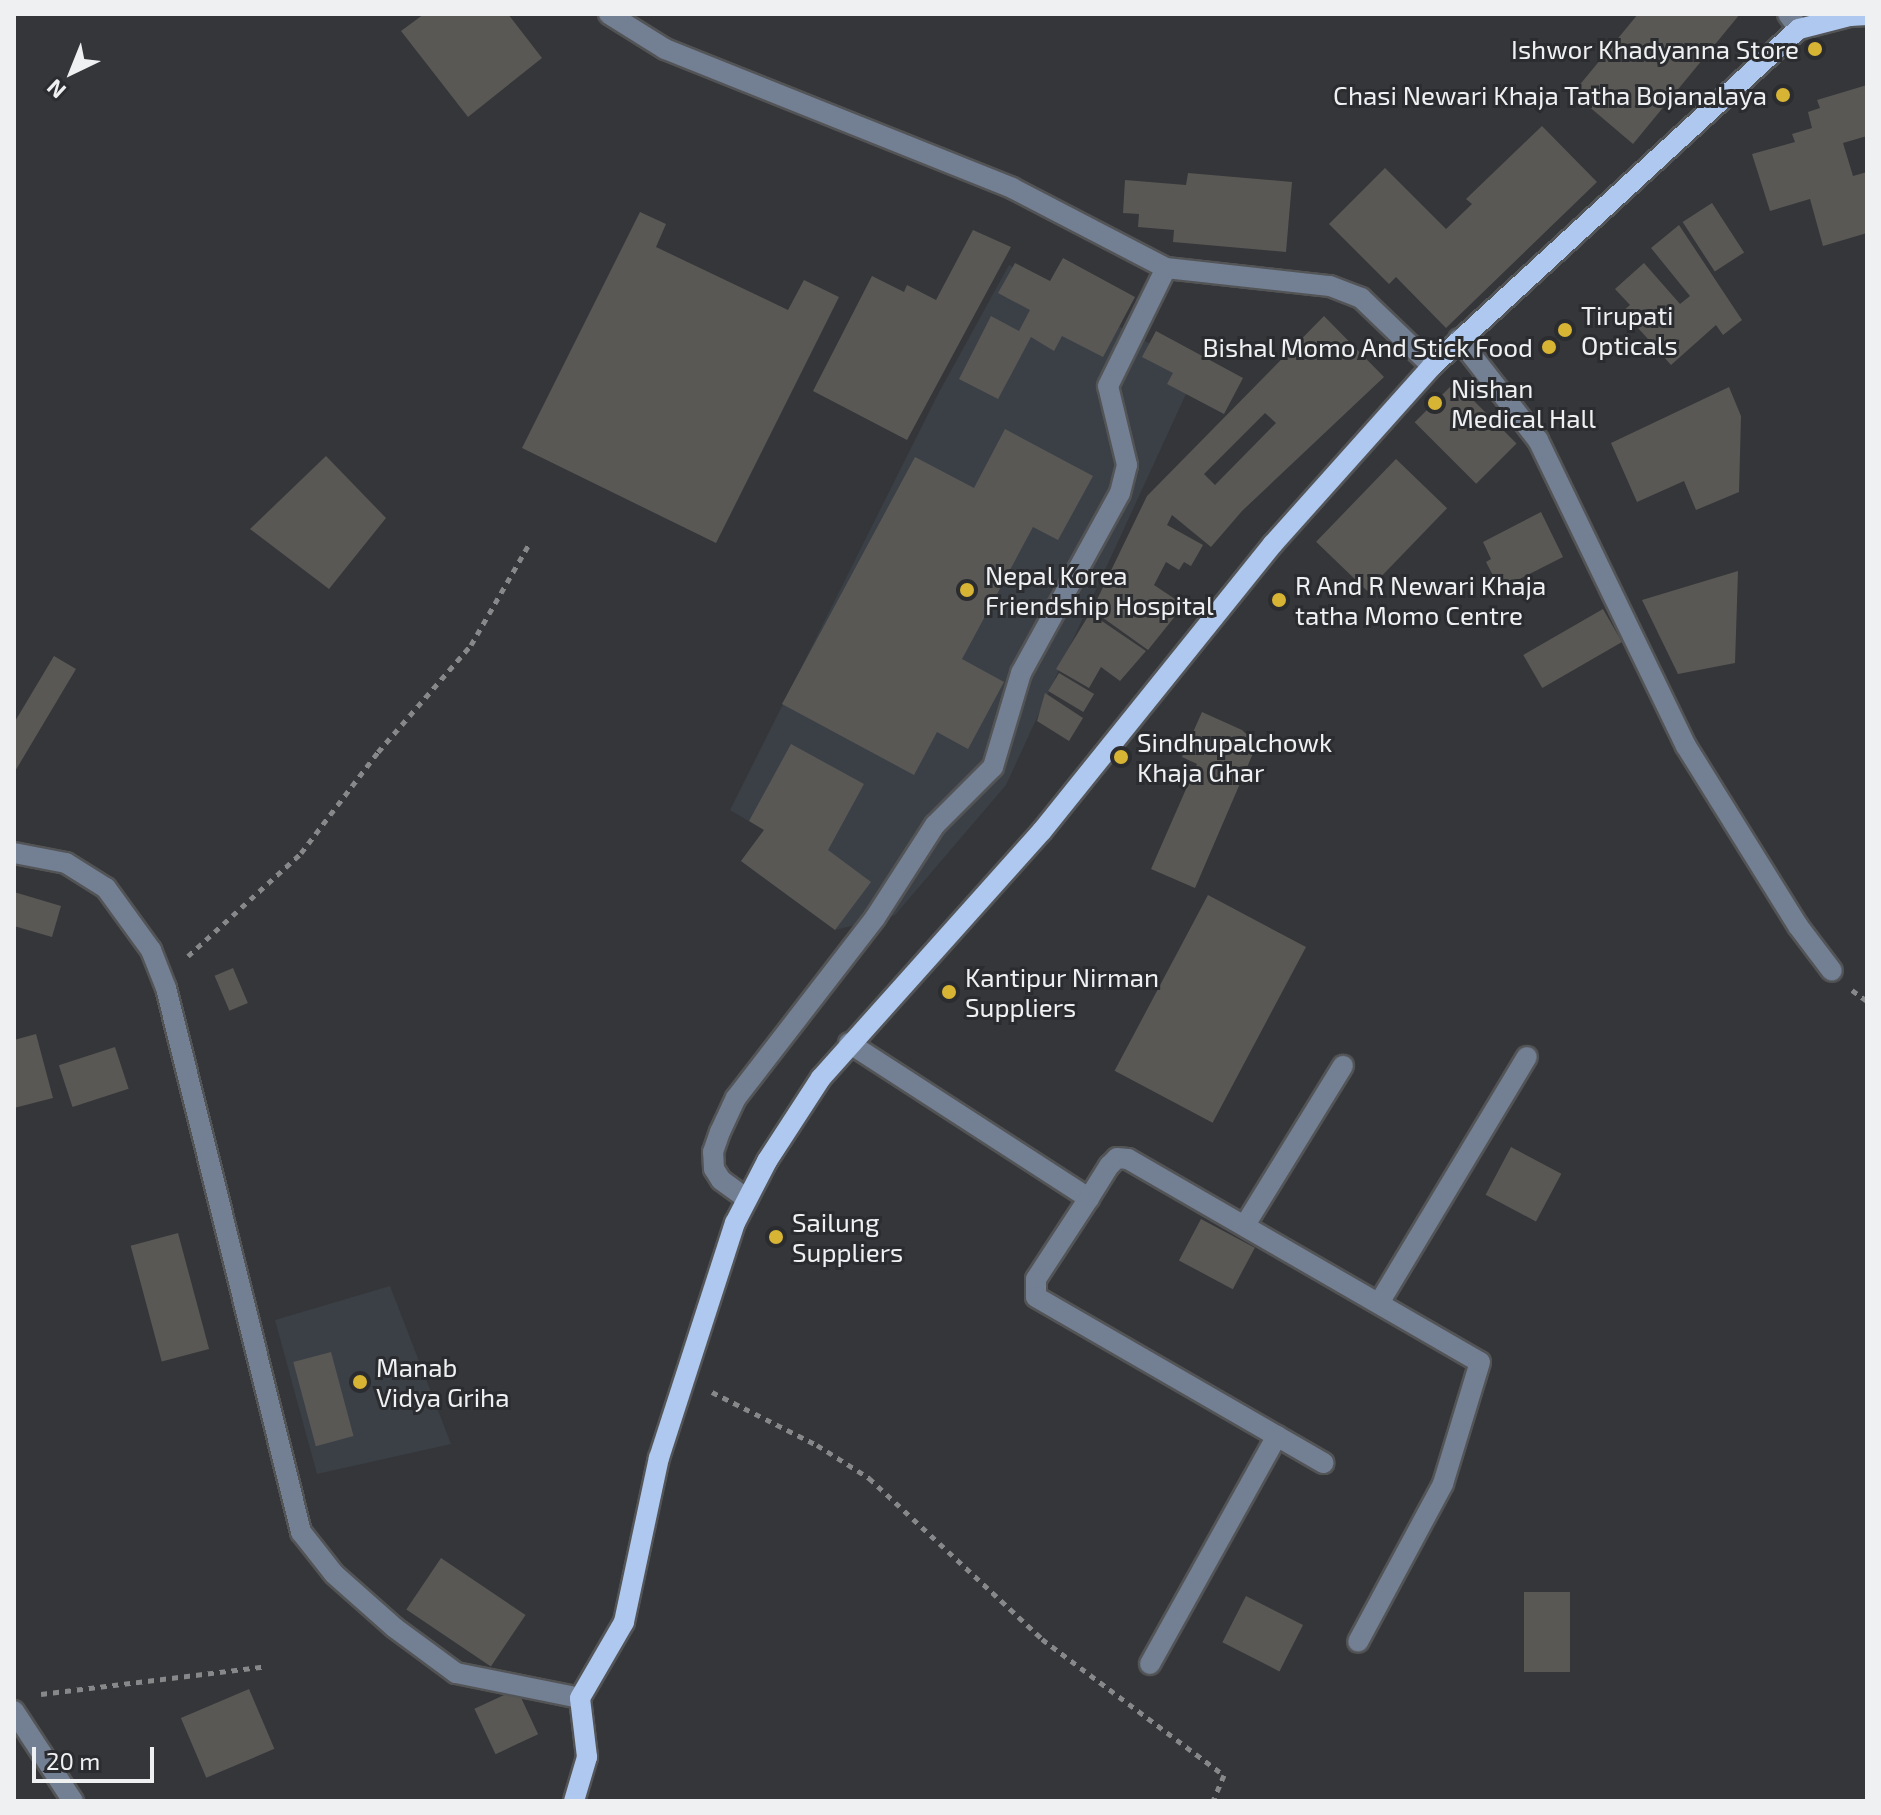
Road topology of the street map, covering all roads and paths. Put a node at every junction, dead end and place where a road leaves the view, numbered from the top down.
1 (609, 14) edge
2 (1867, 15) edge
3 (1794, 22) edge
4 (1166, 268) junction
5 (1459, 339) junction
6 (1432, 366) junction
7 (529, 544) dead end
8 (14, 853) edge
9 (1832, 971) dead end
10 (166, 988) junction
11 (849, 1043) junction
12 (1527, 1057) dead end
13 (1343, 1066) dead end
14 (1089, 1198) junction
15 (747, 1199) junction
16 (1245, 1225) junction
17 (1379, 1303) junction
18 (682, 1378) junction
19 (1277, 1436) junction
20 (1323, 1463) dead end
21 (1358, 1642) dead end
22 (1150, 1664) dead end
23 (262, 1667) dead end
24 (30, 1696) dead end
25 (580, 1698) junction
26 (14, 1711) edge
27 (73, 1801) edge
28 (574, 1801) edge
29 (1213, 1801) edge

1 - 4 street
2 - 3 main road
3 - 5 main road
4 - 6 street
4 - 15 street
5 - 6 main road
5 - 9 street
6 - 11 main road
7 - 10 path
8 - 10 street
10 - 25 street
11 - 14 street
11 - 15 main road
12 - 17 street
13 - 16 street
14 - 16 street
14 - 19 street
15 - 18 main road
16 - 17 street
17 - 21 street
18 - 25 main road
18 - 29 path
19 - 20 street
19 - 22 street
23 - 24 path
25 - 28 main road
26 - 27 street

